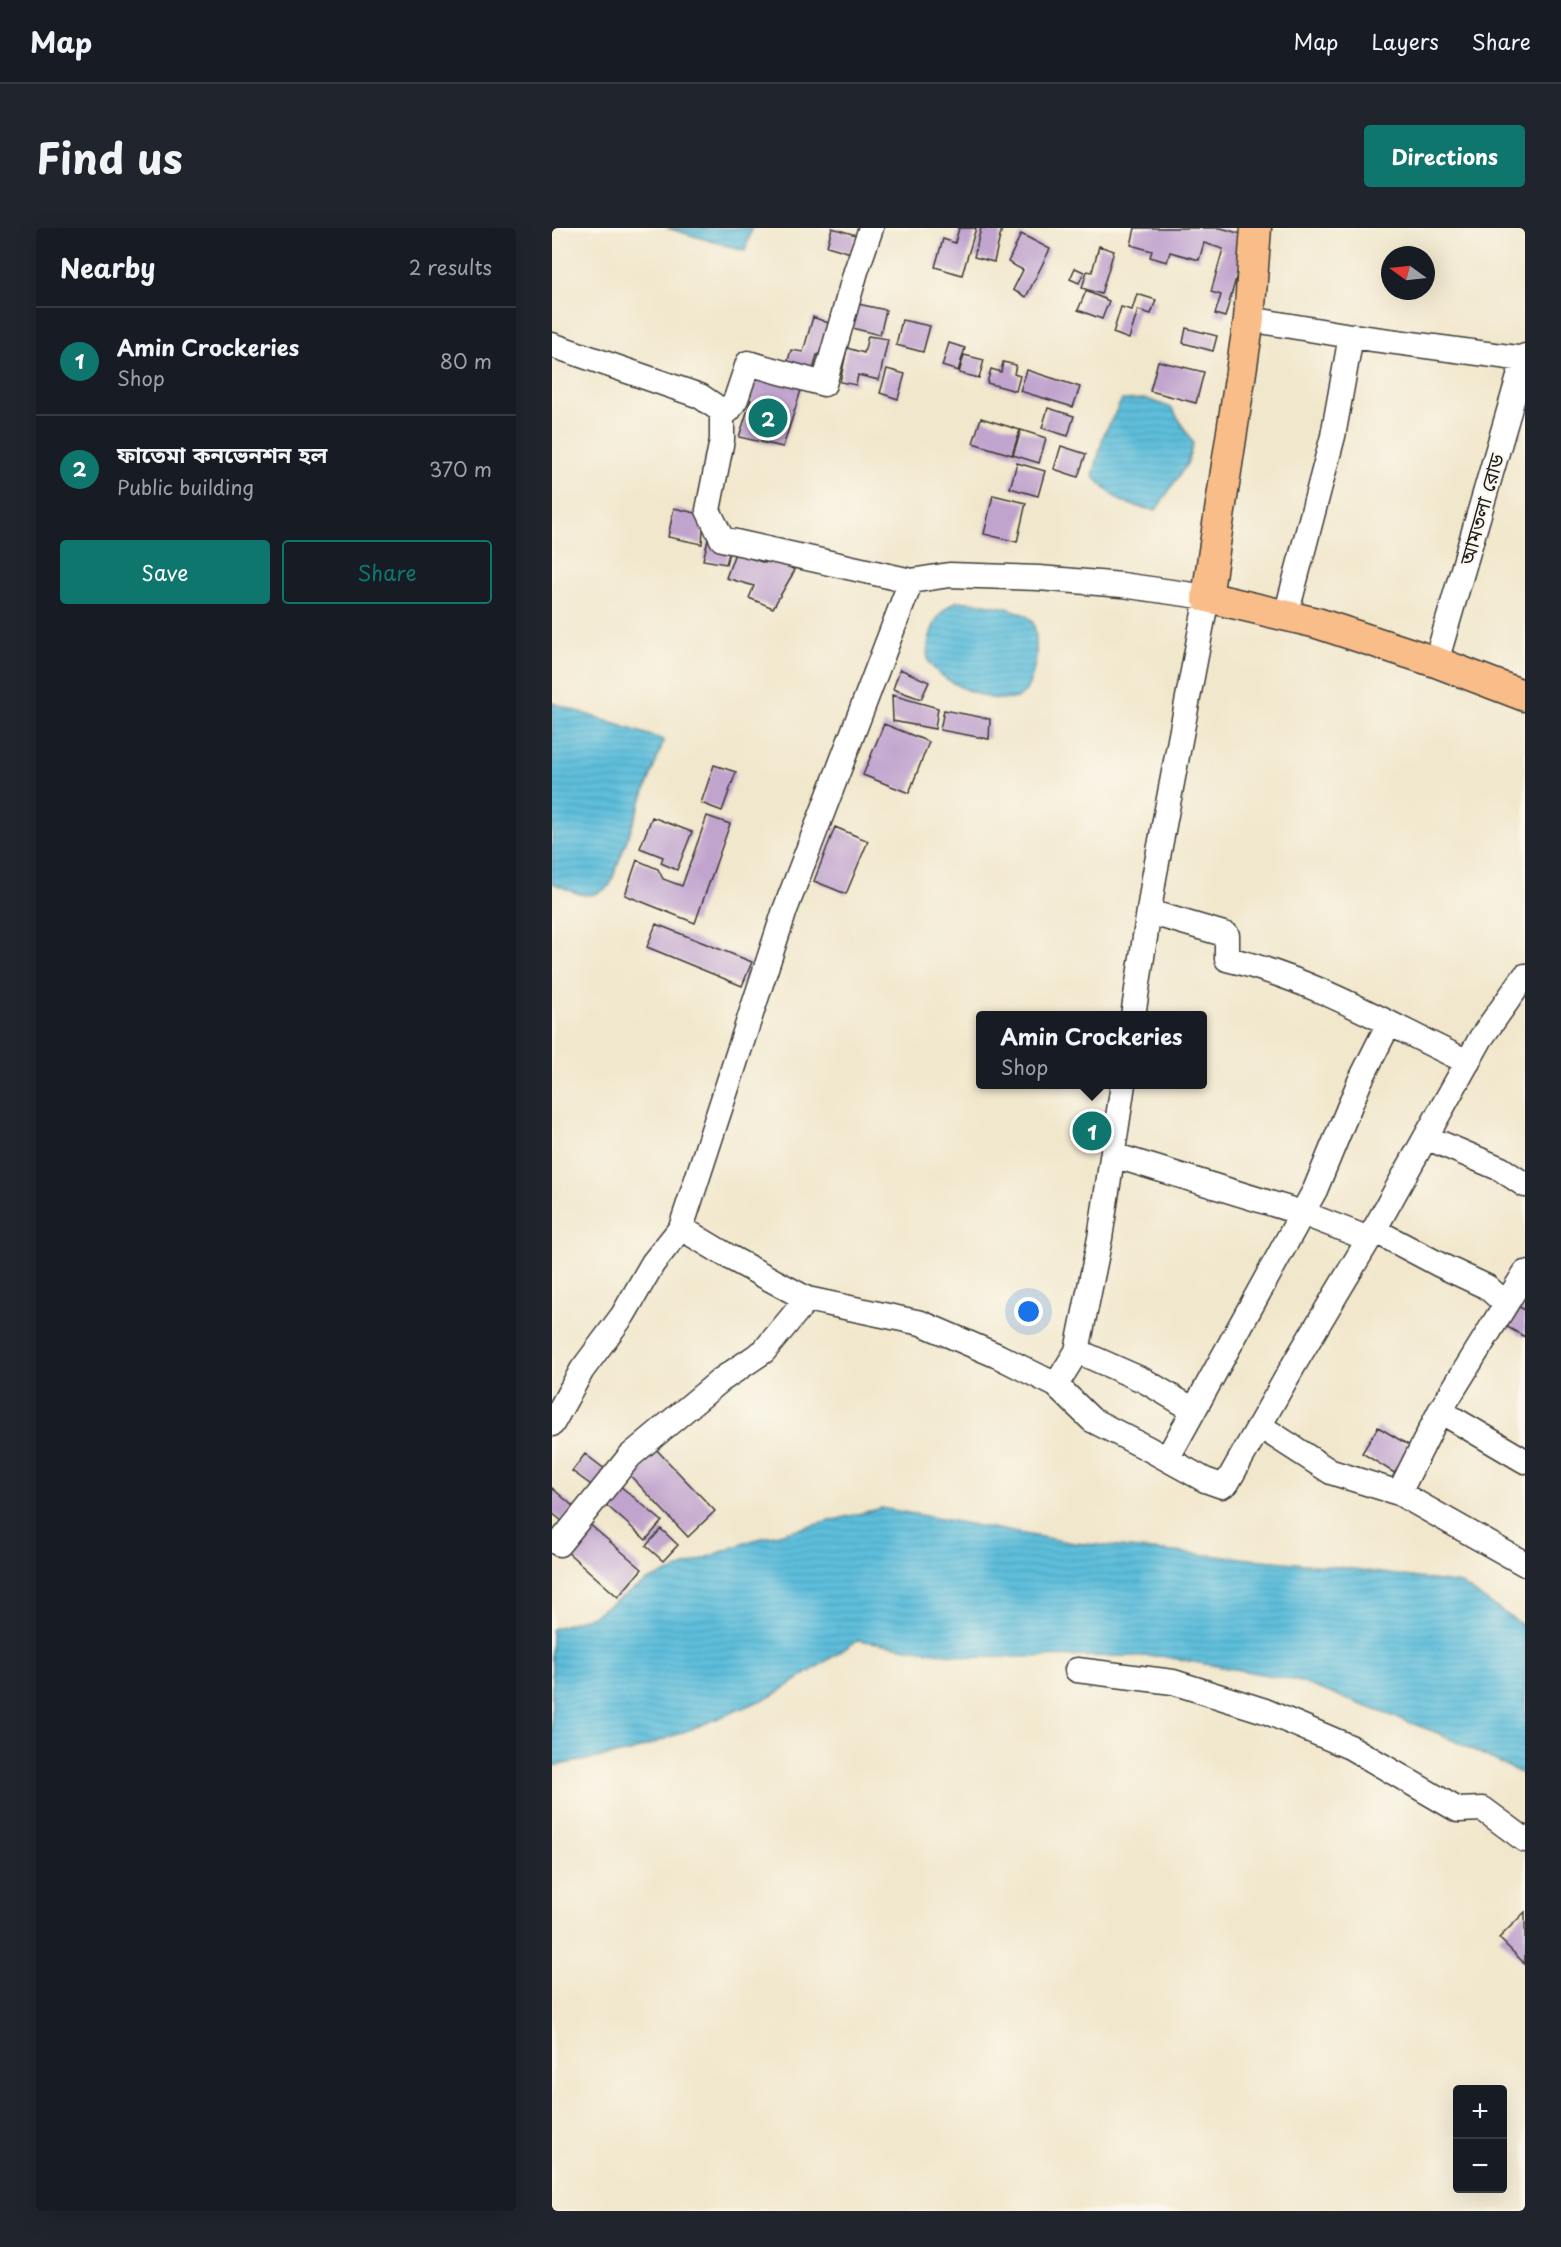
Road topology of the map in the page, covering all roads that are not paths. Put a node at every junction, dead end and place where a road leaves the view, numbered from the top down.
1 (871, 228) edge
2 (1256, 228) edge
3 (1250, 319) junction
4 (1351, 336) junction
5 (552, 345) edge
6 (1525, 357) edge
7 (722, 411) junction
8 (911, 581) junction
9 (1207, 597) junction
10 (1286, 615) junction
11 (1436, 662) junction
12 (1525, 696) edge
13 (1149, 912) junction
14 (1525, 976) edge
15 (1134, 1011) edge
16 (1389, 1023) junction
17 (1468, 1062) junction
18 (1122, 1089) edge
19 (1426, 1137) junction
20 (1113, 1155) junction
21 (1525, 1185) edge
22 (1302, 1212) junction
23 (681, 1228) junction
24 (1372, 1234) junction
25 (1525, 1273) edge
26 (807, 1299) junction
27 (1506, 1304) junction
28 (1077, 1351) junction
29 (1056, 1386) junction
30 (1194, 1410) junction
31 (1440, 1411) junction
32 (552, 1424) edge
33 (1260, 1426) junction
34 (1167, 1459) junction
35 (1525, 1461) edge
36 (1399, 1493) junction
37 (559, 1544) dead end
38 (1525, 1564) edge
39 (1077, 1670) dead end
40 (1525, 1840) edge

1 - 7 street
2 - 3 main road
3 - 4 street
3 - 9 main road
4 - 6 street
4 - 10 street
5 - 7 street
6 - 11 street, আমতলা রোড
7 - 8 street
8 - 9 street
8 - 23 street
9 - 10 main road
9 - 13 street
10 - 11 main road
11 - 12 main road
13 - 15 street
13 - 16 street
14 - 17 street
16 - 17 street
16 - 22 street
17 - 19 street
18 - 20 street
19 - 21 street
19 - 24 street
20 - 22 street
20 - 28 street
22 - 24 street
22 - 30 street
23 - 26 street
23 - 32 street
24 - 27 street
24 - 33 street
25 - 27 street
26 - 29 street
26 - 37 street
27 - 31 street
28 - 29 street
28 - 30 street
29 - 34 street
30 - 34 street
31 - 35 street
31 - 36 street
33 - 34 street
33 - 36 street
36 - 38 street
39 - 40 street

